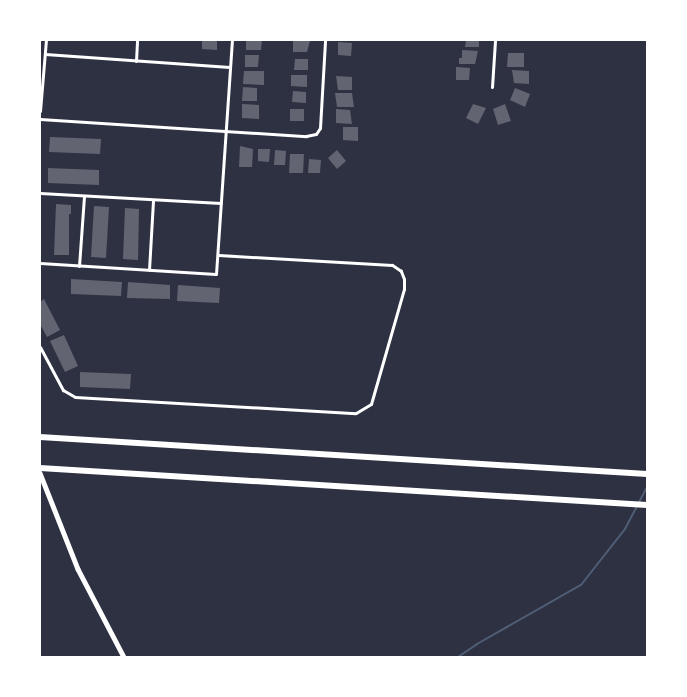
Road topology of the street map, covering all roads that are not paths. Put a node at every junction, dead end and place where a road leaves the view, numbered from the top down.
1 (46, 40) edge
2 (137, 40) edge
3 (232, 40) edge
4 (325, 40) edge
5 (495, 40) edge
6 (45, 54) junction
7 (136, 61) junction
8 (230, 67) junction
9 (492, 87) dead end
10 (40, 111) edge
11 (40, 119) edge
12 (226, 130) junction
13 (40, 193) edge
14 (84, 196) junction
15 (153, 200) junction
16 (221, 203) junction
17 (218, 255) junction
18 (40, 263) edge
19 (79, 266) junction
20 (149, 270) junction
21 (40, 347) edge
22 (40, 437) edge
23 (40, 468) edge
24 (40, 473) edge
25 (647, 474) edge
26 (647, 504) edge
27 (124, 657) edge

1 - 6 street
2 - 7 street
3 - 8 street
4 - 12 street
5 - 9 street
6 - 7 street
6 - 10 street
7 - 8 street
8 - 12 street
11 - 12 street
12 - 16 street
13 - 14 street
14 - 15 street
14 - 19 street
15 - 16 street
15 - 20 street
16 - 17 street
17 - 20 street
17 - 21 street
18 - 19 street
19 - 20 street
22 - 25 highway
23 - 26 highway
24 - 27 main road

